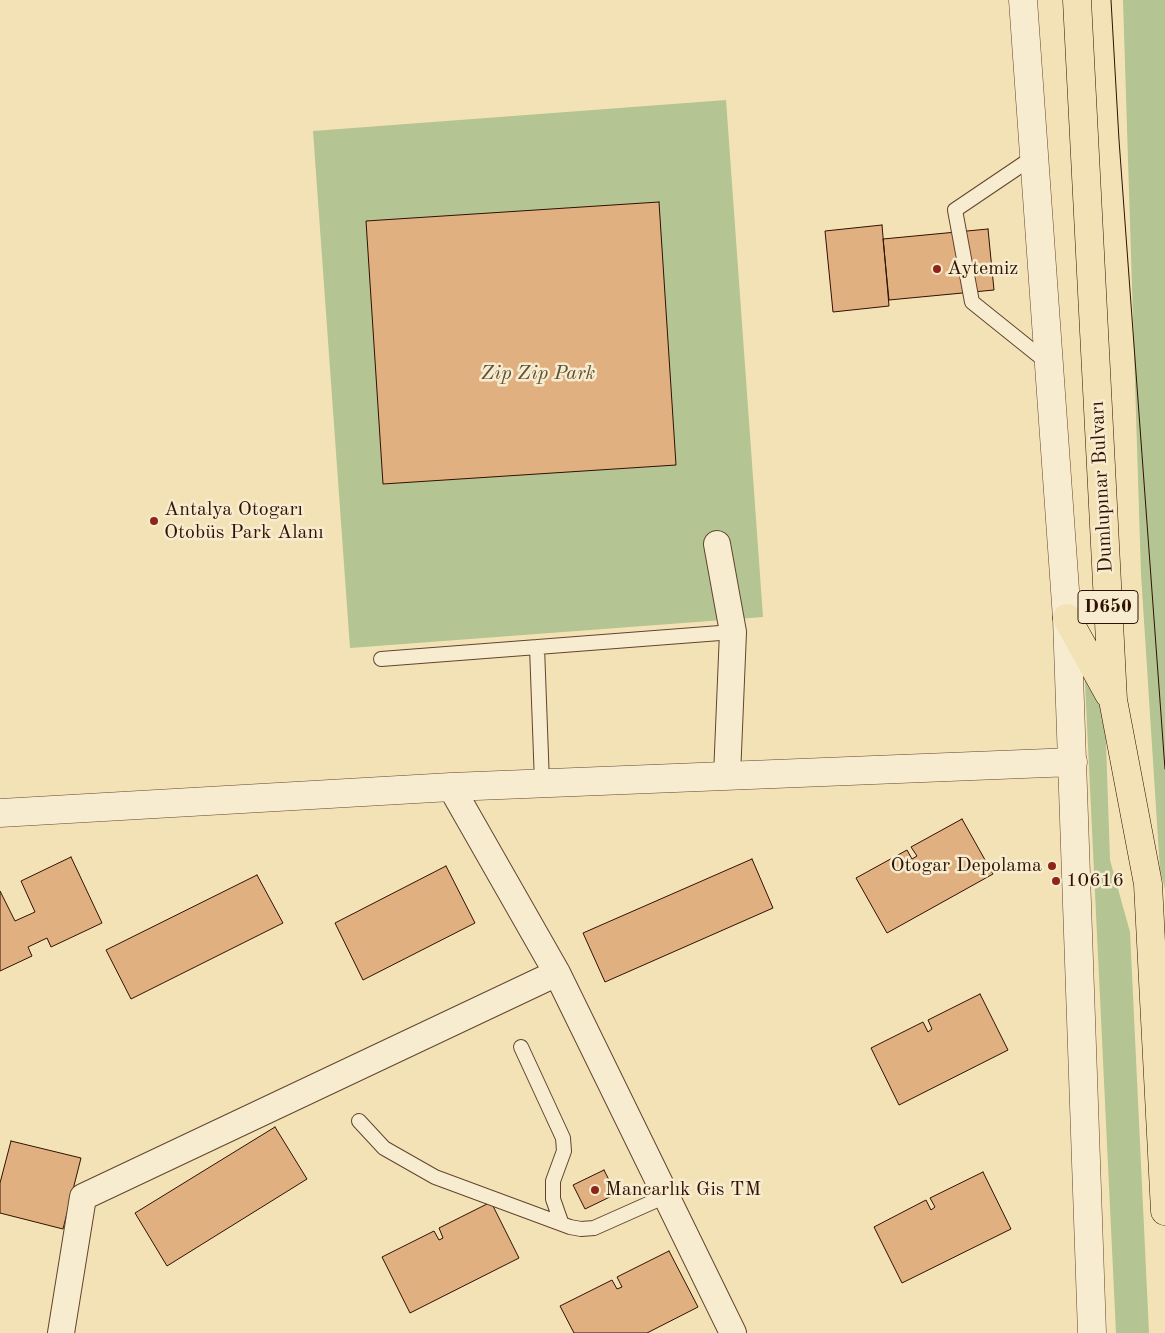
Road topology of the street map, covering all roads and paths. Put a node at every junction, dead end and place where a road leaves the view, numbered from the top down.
1 (1024, 0) edge
2 (1076, 0) edge
3 (1034, 156) junction
4 (1049, 363) junction
5 (717, 544) dead end
6 (1067, 618) junction
7 (733, 632) junction
8 (537, 647) junction
9 (381, 659) dead end
10 (1113, 700) junction
11 (1073, 762) junction
12 (727, 776) junction
13 (542, 783) junction
14 (451, 787) junction
15 (0, 813) edge
16 (557, 973) junction
17 (521, 1047) dead end
18 (358, 1121) dead end
19 (666, 1196) junction
20 (1165, 1211) edge
21 (561, 1222) junction
22 (61, 1333) edge
23 (732, 1333) edge
24 (1092, 1333) edge

1 - 3 street
2 - 10 highway, Dumlupınar Bulvarı / D650
3 - 4 street
3 - 4 lane
4 - 6 street
5 - 7 street
6 - 10 highway
6 - 11 street
7 - 8 lane
7 - 12 street
8 - 9 lane
8 - 13 lane
10 - 20 highway, Dumlupınar Bulvarı / D650
11 - 12 street
11 - 24 street
12 - 13 street
13 - 14 street
14 - 15 street
14 - 16 street
16 - 19 street
16 - 22 street
17 - 21 lane
18 - 21 lane
19 - 21 lane
19 - 23 street

